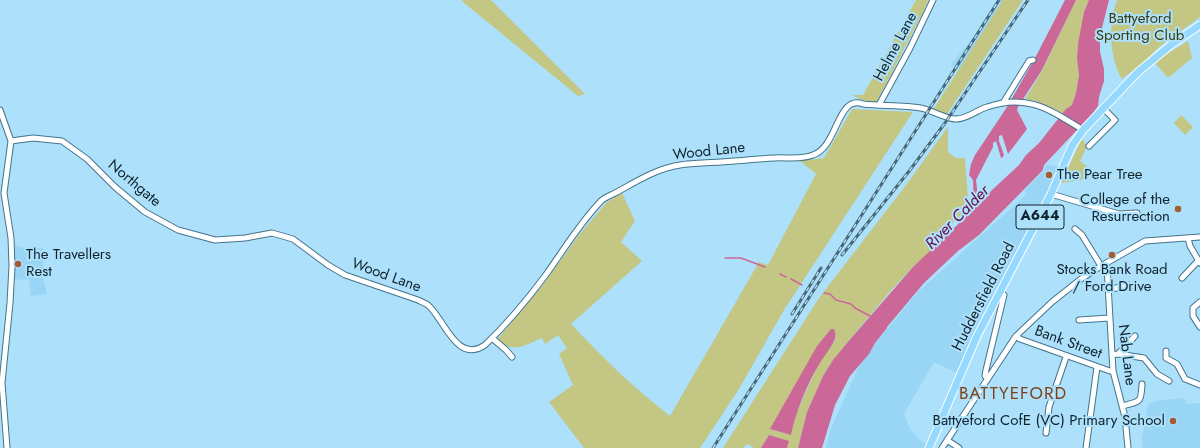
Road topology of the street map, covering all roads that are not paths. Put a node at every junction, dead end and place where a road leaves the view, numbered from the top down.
1 (933, 0) edge
2 (1200, 24) edge
3 (1033, 60) dead end
4 (1005, 102) junction
5 (879, 105) junction
6 (1103, 108) junction
7 (0, 110) edge
8 (1081, 129) junction
9 (11, 142) junction
10 (1089, 146) dead end
11 (1051, 194) junction
12 (1137, 213) dead end
13 (1075, 229) dead end
14 (1200, 237) edge
15 (1188, 238) junction
16 (293, 239) joint
17 (1199, 262) edge
18 (1103, 265) junction
19 (1182, 278) dead end
20 (1132, 286) dead end
21 (1108, 290) junction
22 (1000, 292) junction
23 (1200, 302) edge
24 (1109, 318) junction
25 (1079, 320) dead end
26 (1200, 327) edge
27 (1016, 336) junction
28 (1135, 336) dead end
29 (492, 338) junction
30 (1166, 351) dead end
31 (1118, 354) junction
32 (1112, 355) junction
33 (1066, 356) junction
34 (512, 357) dead end
35 (2, 364) edge
36 (1097, 366) junction
37 (1113, 371) junction
38 (987, 378) junction
39 (1169, 380) dead end
40 (1142, 384) dead end
41 (1199, 385) edge
42 (1122, 406) junction
43 (3, 430) edge
44 (1046, 432) dead end
45 (946, 440) junction
46 (7, 448) edge
47 (929, 448) edge
48 (942, 448) edge
49 (959, 448) edge
50 (1086, 448) edge
51 (1128, 448) edge

1 - 5 street, Helme Lane
2 - 6 highway, Huddersfield Road / A644
3 - 4 street
4 - 5 street, Wood Lane
4 - 8 street, Wood Lane
5 - 29 street, Wood Lane
6 - 8 highway, Huddersfield Road / A644
6 - 10 street
7 - 9 street
8 - 11 highway, Huddersfield Road / A644
9 - 16 street, Northgate
9 - 35 street
11 - 12 street
11 - 22 highway, Huddersfield Road / A644
13 - 18 street
14 - 15 street
15 - 17 street
15 - 18 street
16 - 29 street, Wood Lane
17 - 19 street
18 - 21 street, Nab Lane
18 - 27 street
20 - 21 street
21 - 24 street, Nab Lane
22 - 38 street
22 - 47 highway, Huddersfield Road / A644
23 - 26 street
24 - 25 street
24 - 32 street, Nab Lane
27 - 33 street, Bank Street
27 - 38 street
28 - 31 street
29 - 34 street
30 - 41 street
31 - 32 street
31 - 39 street
32 - 37 street, Nab Lane
33 - 36 street, Bank Street
33 - 44 street
35 - 43 street
36 - 37 street, Bank Street
36 - 50 street
37 - 42 street, Nab Lane
38 - 45 street
40 - 42 street
42 - 51 street, Nab Lane
43 - 46 street
45 - 48 street
45 - 49 street

